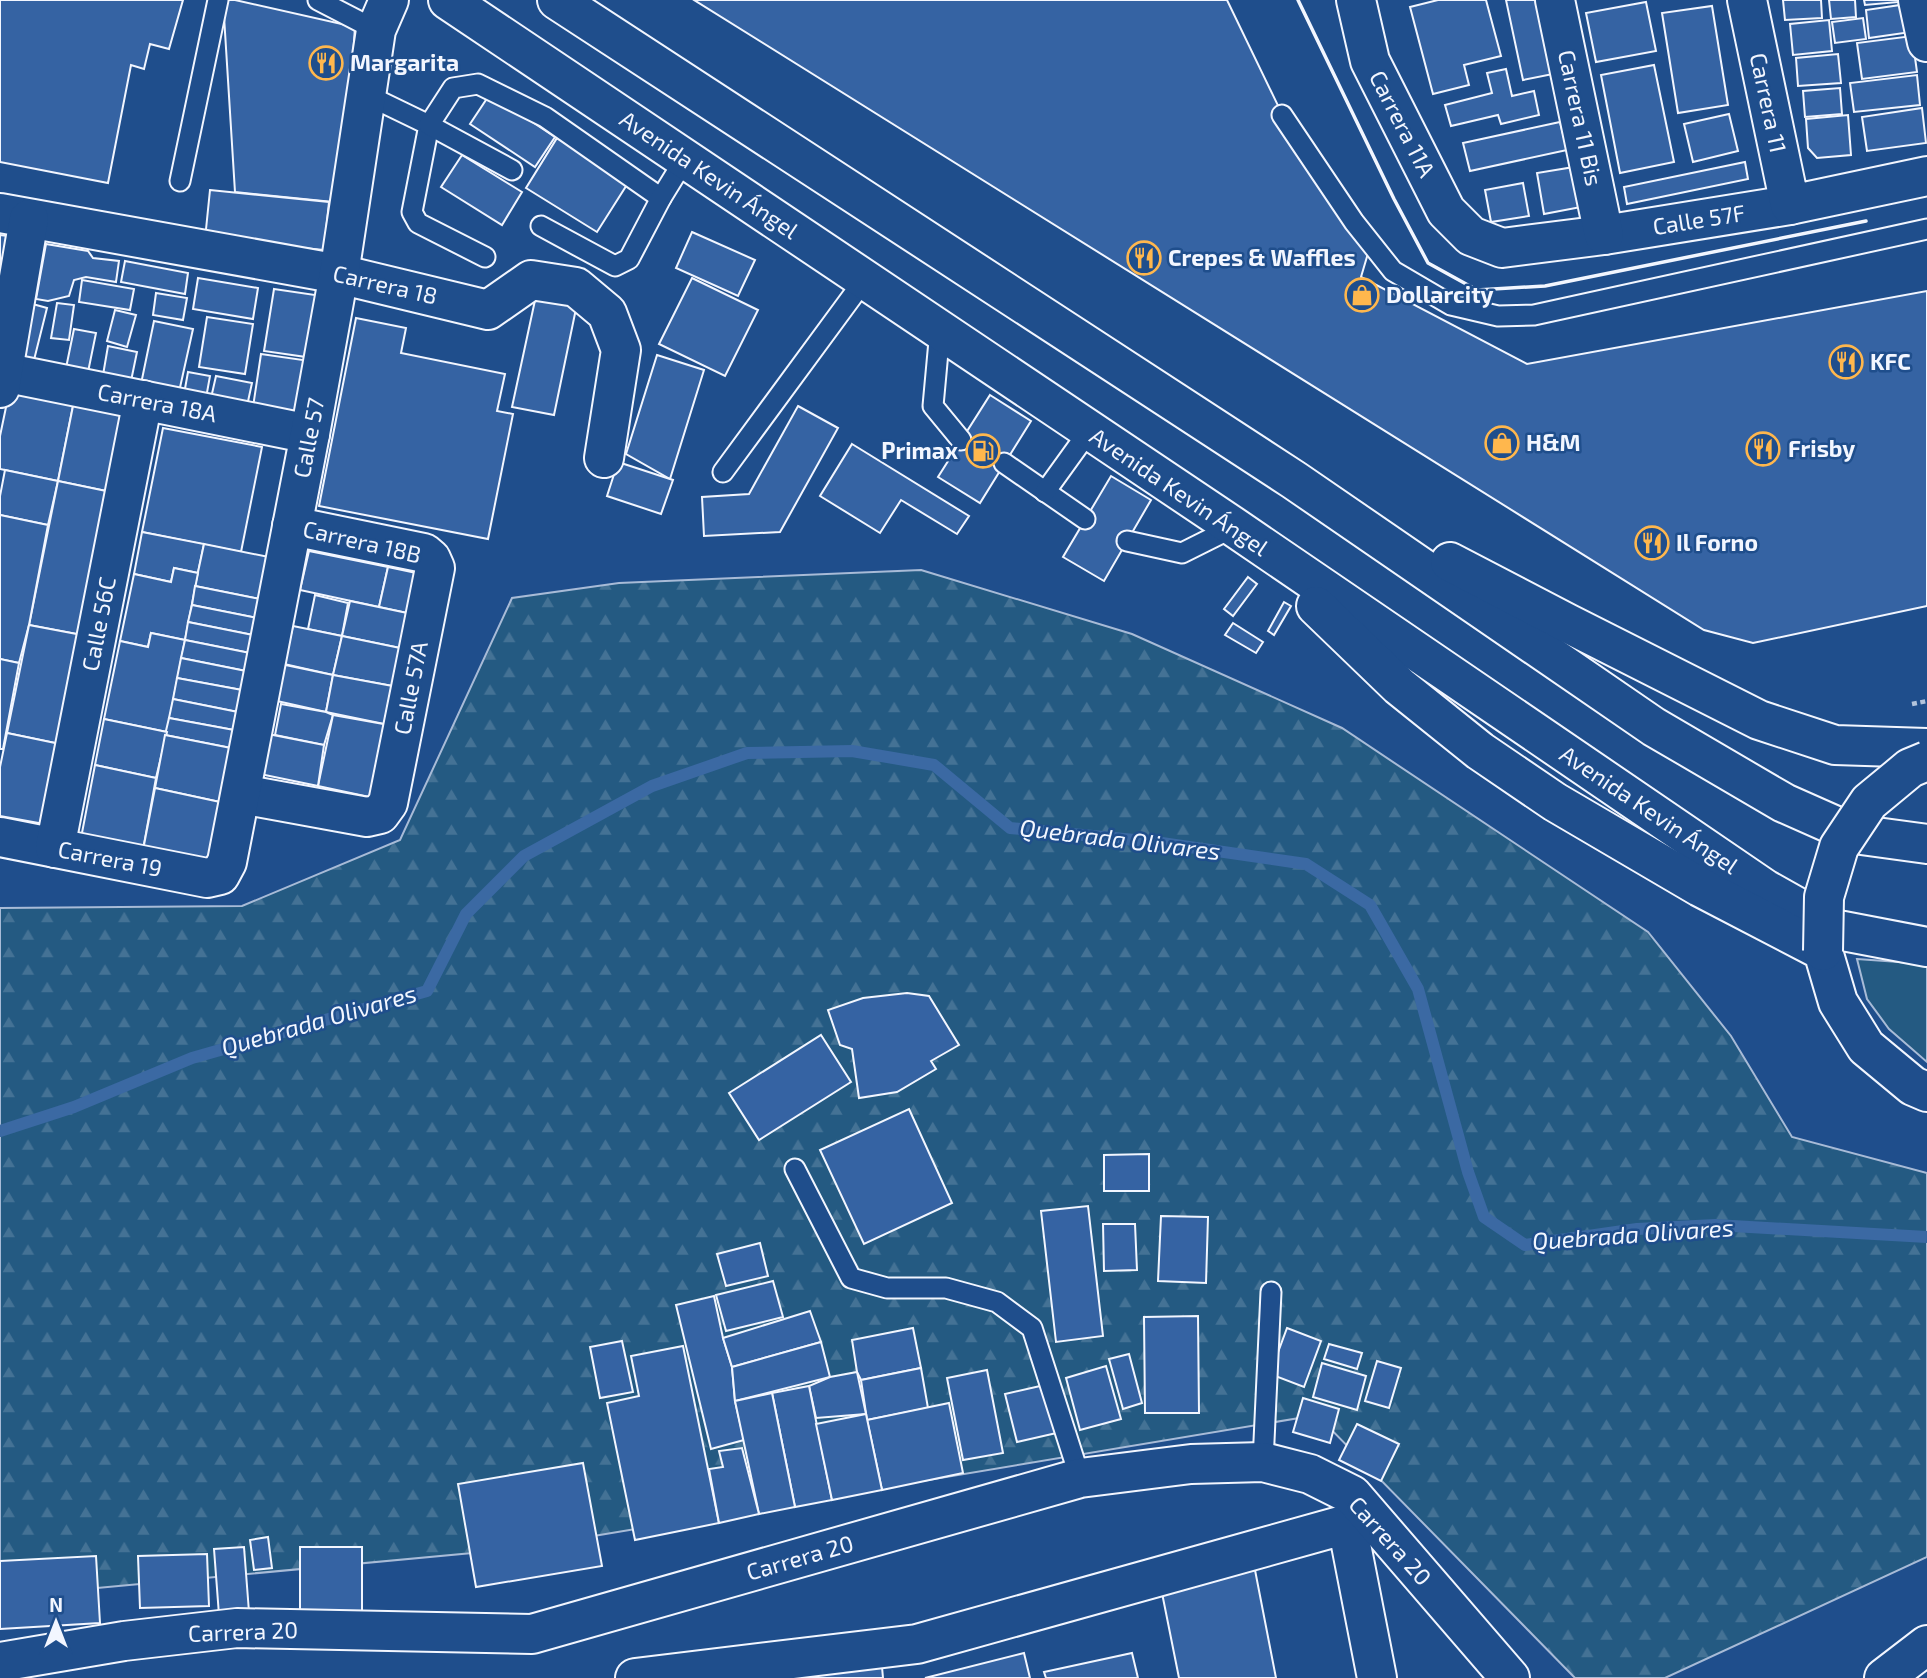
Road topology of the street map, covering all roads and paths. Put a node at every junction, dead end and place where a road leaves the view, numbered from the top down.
1 (218, 0) edge
2 (318, 0) edge
3 (448, 0) edge
4 (557, 0) edge
5 (1356, 0) edge
6 (1555, 0) edge
7 (1746, 0) edge
8 (1919, 0) edge
9 (383, 15) edge
10 (1927, 42) edge
11 (367, 95) junction
12 (1282, 115) dead end
13 (429, 125) junction
14 (685, 159) junction
15 (512, 170) dead end
16 (1927, 176) edge
17 (180, 181) dead end
18 (662, 198) junction
19 (1790, 205) junction
20 (14, 216) edge
21 (541, 226) dead end
22 (1927, 229) edge
23 (1604, 235) junction
24 (1471, 236) joint
25 (485, 257) dead end
26 (339, 274) junction
27 (865, 279) junction
28 (940, 330) junction
29 (2, 380) edge
30 (143, 400) junction
31 (1090, 431) junction
32 (310, 434) junction
33 (961, 440) dead end
34 (604, 458) dead end
35 (1004, 463) dead end
36 (723, 472) dead end
37 (1294, 480) junction
38 (1045, 492) junction
39 (1085, 519) dead end
40 (292, 526) junction
41 (1239, 532) junction
42 (1127, 541) dead end
43 (431, 559) joint
44 (1927, 748) edge
45 (1927, 761) edge
46 (241, 794) junction
47 (0, 837) edge
48 (1927, 844) edge
49 (55, 848) junction
50 (220, 876) joint
51 (1927, 947) edge
52 (1823, 951) junction
53 (1927, 1091) edge
54 (795, 1169) dead end
55 (1271, 1292) dead end
56 (1263, 1462) junction
57 (1080, 1478) junction
58 (1927, 1646) edge
59 (0, 1662) edge
60 (635, 1678) edge
61 (1377, 1678) edge
62 (1510, 1678) edge
63 (1884, 1678) edge

1 - 17 lane
2 - 9 lane
3 - 14 main road, Avenida Kevin Ángel
4 - 37 main road
5 - 24 main road, Carrera 11A
6 - 23 main road, Carrera 11 Bis
7 - 19 main road, Carrera 11
8 - 10 main road
9 - 11 main road, Calle 57
11 - 13 lane
11 - 26 main road, Calle 57
12 - 22 lane
13 - 15 lane
13 - 18 lane
13 - 25 lane
14 - 18 lane
14 - 27 main road, Avenida Kevin Ángel
16 - 19 main road, Calle 57F
18 - 21 lane
19 - 23 main road, Calle 57F
20 - 26 main road, Carrera 18
20 - 29 main road
23 - 24 main road, Calle 57F
26 - 32 main road, Calle 57
26 - 34 main road, Carrera 18
27 - 28 main road, Avenida Kevin Ángel
27 - 36 lane
28 - 31 main road, Avenida Kevin Ángel
28 - 33 lane
29 - 30 main road, Carrera 18A
30 - 32 main road, Carrera 18A
30 - 49 main road, Calle 56C
31 - 38 lane
31 - 41 main road, Avenida Kevin Ángel
32 - 40 main road, Calle 57
35 - 38 lane
37 - 44 main road
37 - 48 main road
38 - 39 lane
40 - 43 main road, Carrera 18B
40 - 46 main road, Calle 57
41 - 42 lane
41 - 51 main road, Avenida Kevin Ángel
41 - 52 main road
43 - 46 main road, Calle 57A
45 - 52 main road, bridge
46 - 50 main road, Calle 57
47 - 49 main road, Carrera 19
49 - 50 main road, Carrera 19
52 - 53 main road
54 - 57 lane
55 - 56 lane
56 - 57 main road, Carrera 20
56 - 62 main road, Carrera 20
57 - 59 main road, Carrera 20
58 - 63 main road
60 - 61 main road

